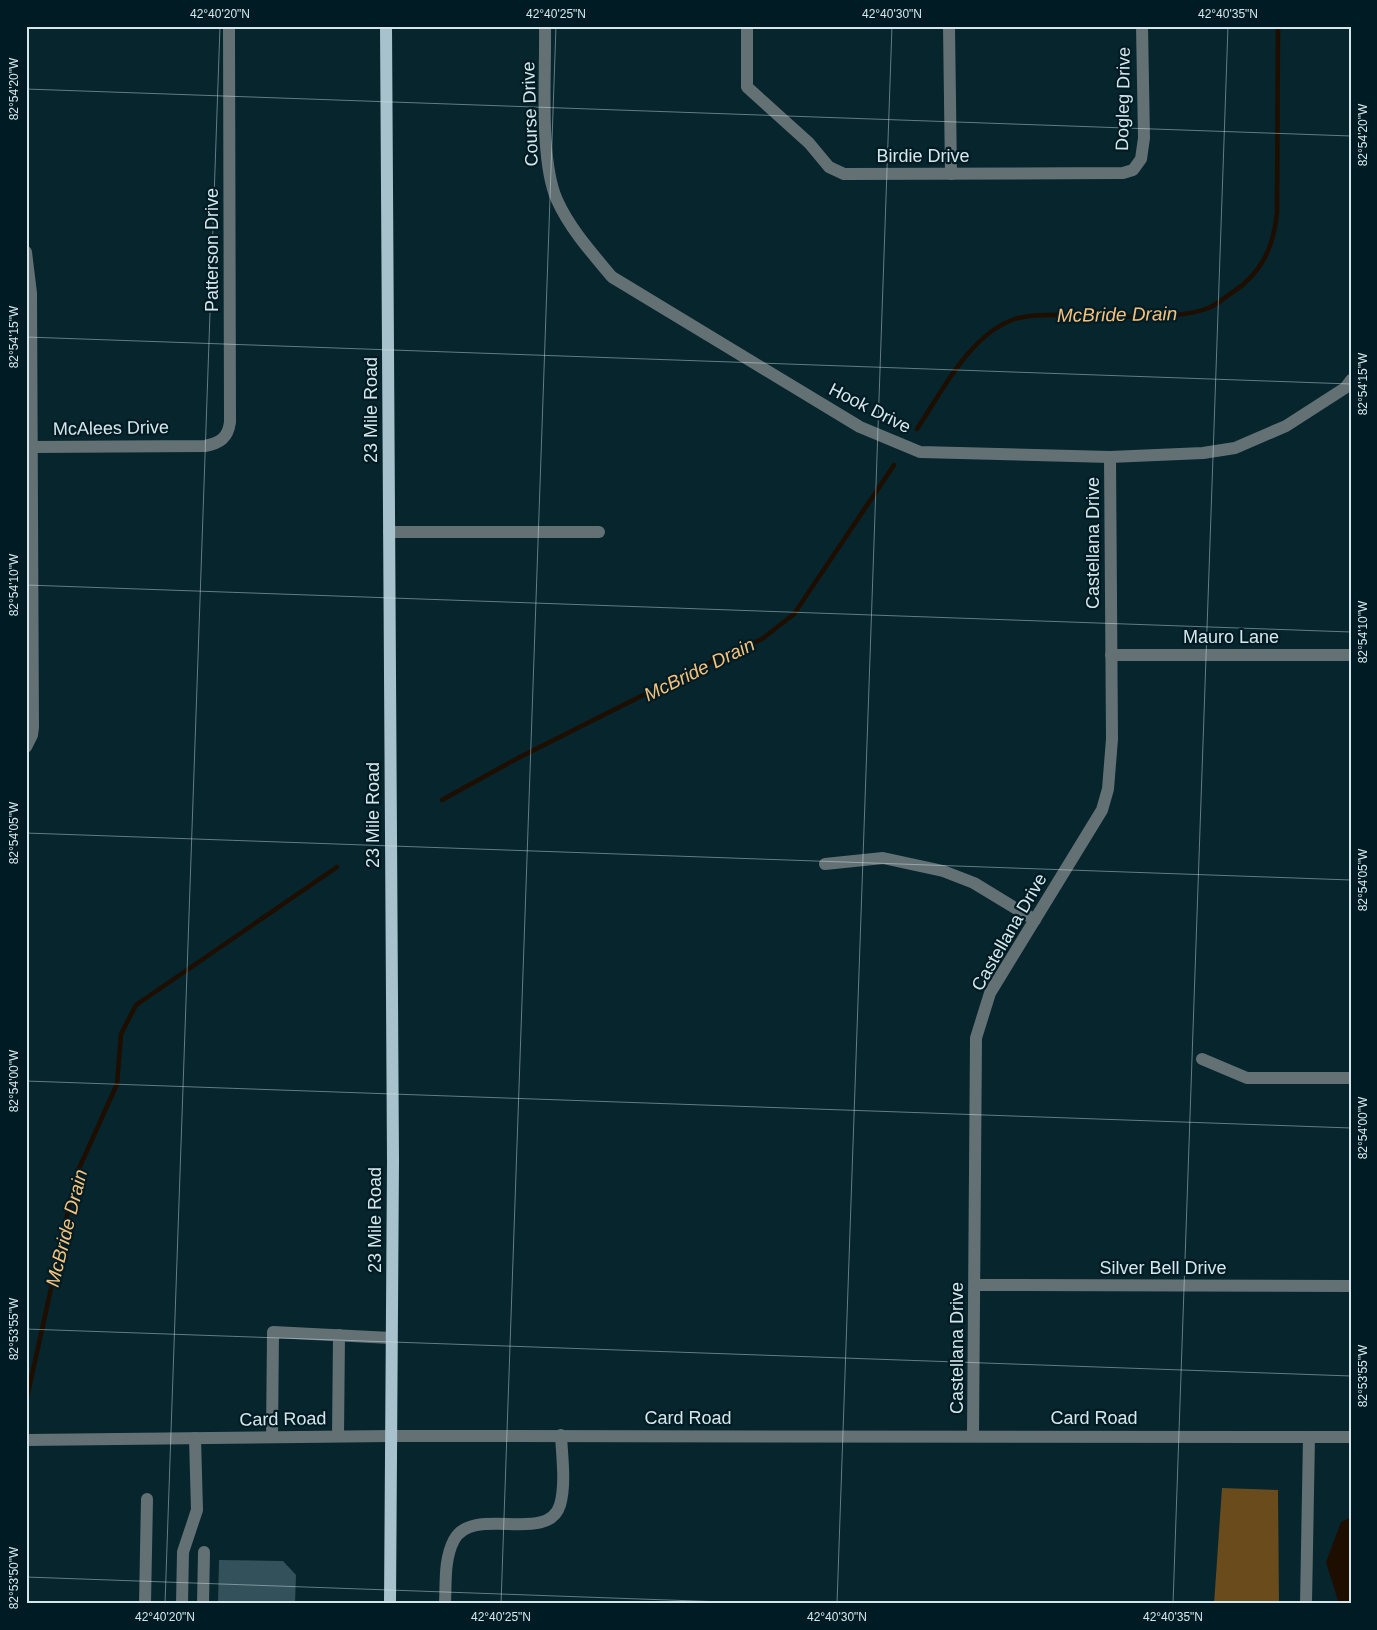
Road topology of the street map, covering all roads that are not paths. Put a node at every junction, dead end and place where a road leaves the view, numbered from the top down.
1 (229, 26) edge
2 (386, 26) edge
3 (545, 26) edge
4 (746, 26) edge
5 (950, 26) edge
6 (1142, 26) edge
7 (1133, 170) joint
8 (951, 174) junction
9 (556, 200) joint
10 (26, 252) edge
11 (1349, 387) edge
12 (192, 445) joint
13 (31, 447) junction
14 (1110, 456) junction
15 (389, 532) junction
16 (599, 532) dead end
17 (1111, 655) junction
18 (1351, 655) edge
19 (26, 746) edge
20 (825, 864) dead end
21 (1035, 920) junction
22 (1202, 1059) dead end
23 (1351, 1078) edge
24 (974, 1284) junction
25 (1351, 1286) edge
26 (339, 1335) junction
27 (391, 1338) junction
28 (973, 1435) junction
29 (338, 1436) junction
30 (391, 1436) junction
31 (562, 1436) junction
32 (272, 1437) junction
33 (1309, 1437) junction
34 (1351, 1437) edge
35 (196, 1438) junction
36 (26, 1440) edge
37 (147, 1498) dead end
38 (204, 1552) dead end
39 (145, 1604) edge
40 (182, 1604) edge
41 (203, 1604) edge
42 (390, 1604) edge
43 (445, 1604) edge
44 (1306, 1604) edge

1 - 12 street, Patterson Drive
2 - 15 main road, 23 Mile Road
3 - 9 street, Course Drive
4 - 8 street, Birdie Drive
5 - 8 street
6 - 7 street, Dogleg Drive
7 - 8 street, Birdie Drive
9 - 14 street, Hook Drive
10 - 13 street
11 - 14 street, Hook Drive
12 - 13 street, McAlees Drive
13 - 19 street
14 - 17 street, Castellana Drive
15 - 16 street
15 - 27 main road, 23 Mile Road
17 - 18 street, Mauro Lane
17 - 21 street, Castellana Drive
20 - 21 street
21 - 24 street, Castellana Drive
22 - 23 street
24 - 25 street, Silver Bell Drive
24 - 28 street, Castellana Drive
26 - 27 street
26 - 29 street
26 - 32 street
27 - 30 main road, 23 Mile Road
28 - 31 street, Card Road
28 - 33 street, Card Road
29 - 30 street, Card Road
29 - 32 street, Card Road
30 - 31 street, Card Road
30 - 42 main road, 23 Mile Road
31 - 43 street
32 - 35 street, Card Road
33 - 34 street, Card Road
33 - 44 street
35 - 36 street, Card Road
35 - 40 street
37 - 39 street
38 - 41 street

